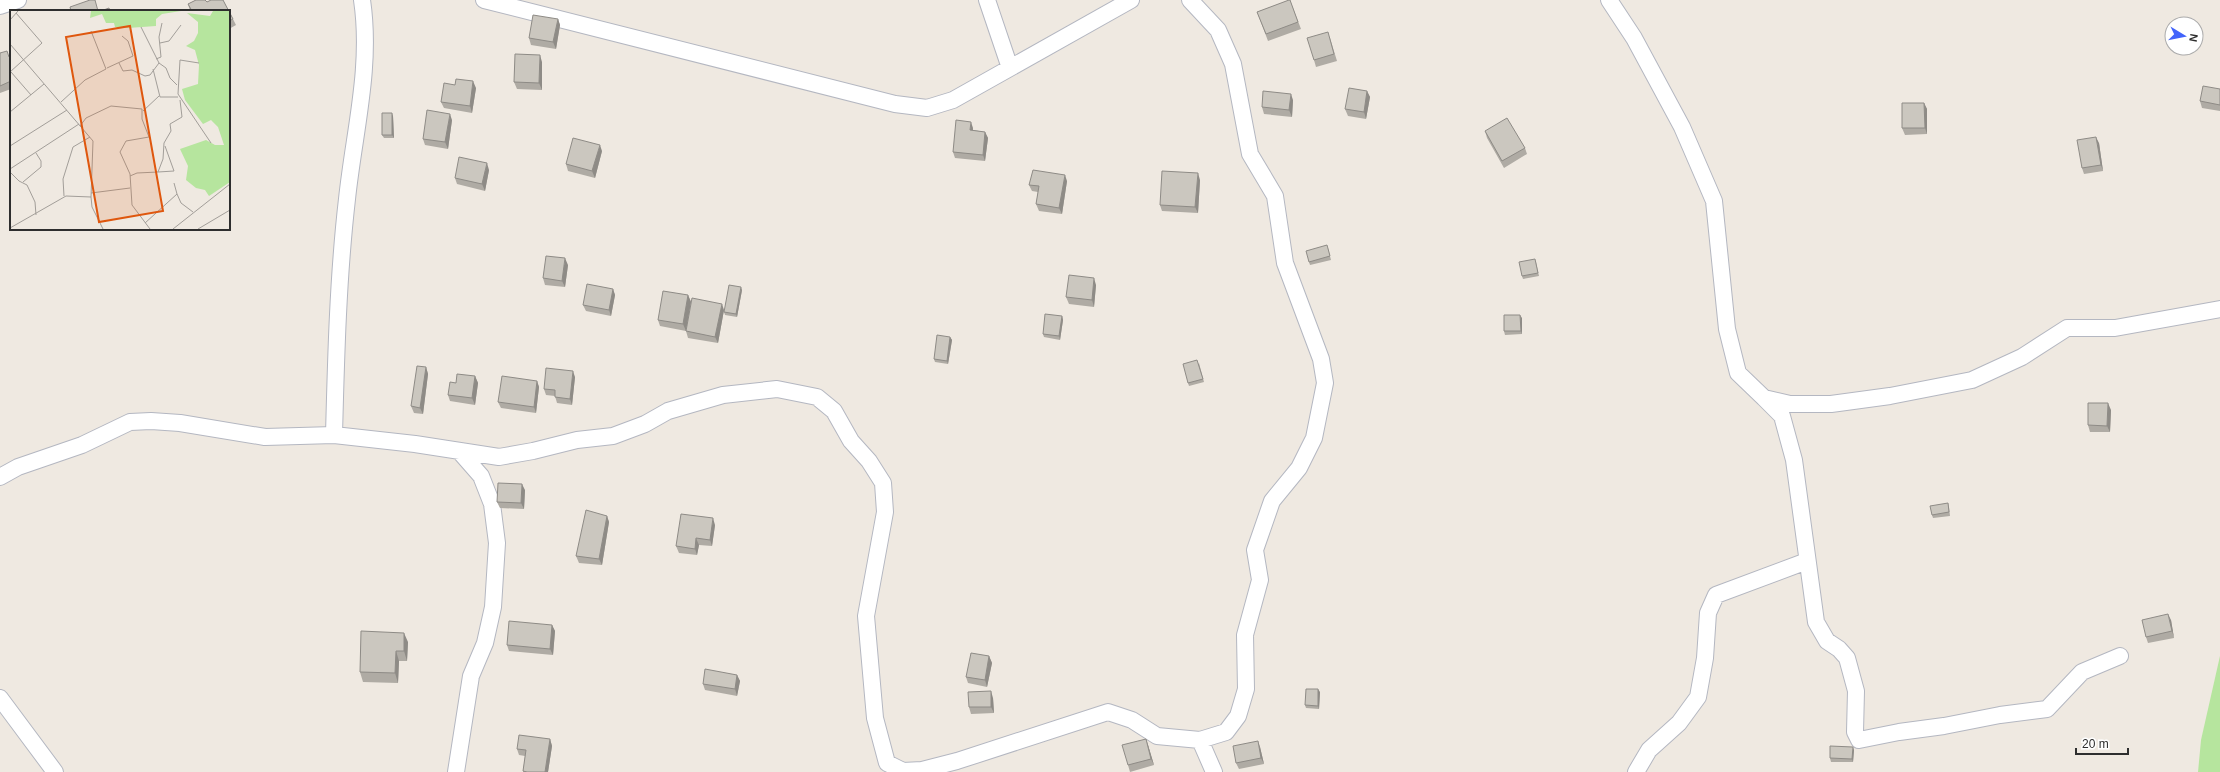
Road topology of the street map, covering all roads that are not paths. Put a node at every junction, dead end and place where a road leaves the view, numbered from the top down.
1 (18, 0) edge
2 (362, 0) edge
3 (484, 0) edge
4 (987, 0) edge
5 (1131, 0) edge
6 (1190, 0) edge
7 (1609, 0) edge
8 (0, 6) edge
9 (1010, 68) junction
10 (2220, 309) edge
11 (1764, 398) junction
12 (334, 435) junction
13 (460, 452) junction
14 (0, 477) edge
15 (1807, 561) junction
16 (2120, 656) dead end
17 (0, 698) edge
18 (1200, 740) junction
19 (55, 772) edge
20 (456, 772) edge
21 (1214, 772) edge
22 (1636, 772) edge

1 - 8 street
2 - 12 street
3 - 9 street
4 - 9 street
5 - 9 street
6 - 18 street
7 - 11 street
10 - 11 street
11 - 15 street
12 - 13 street
12 - 14 street
13 - 18 street
13 - 20 street
15 - 16 street
15 - 22 street
17 - 19 street
18 - 21 street

